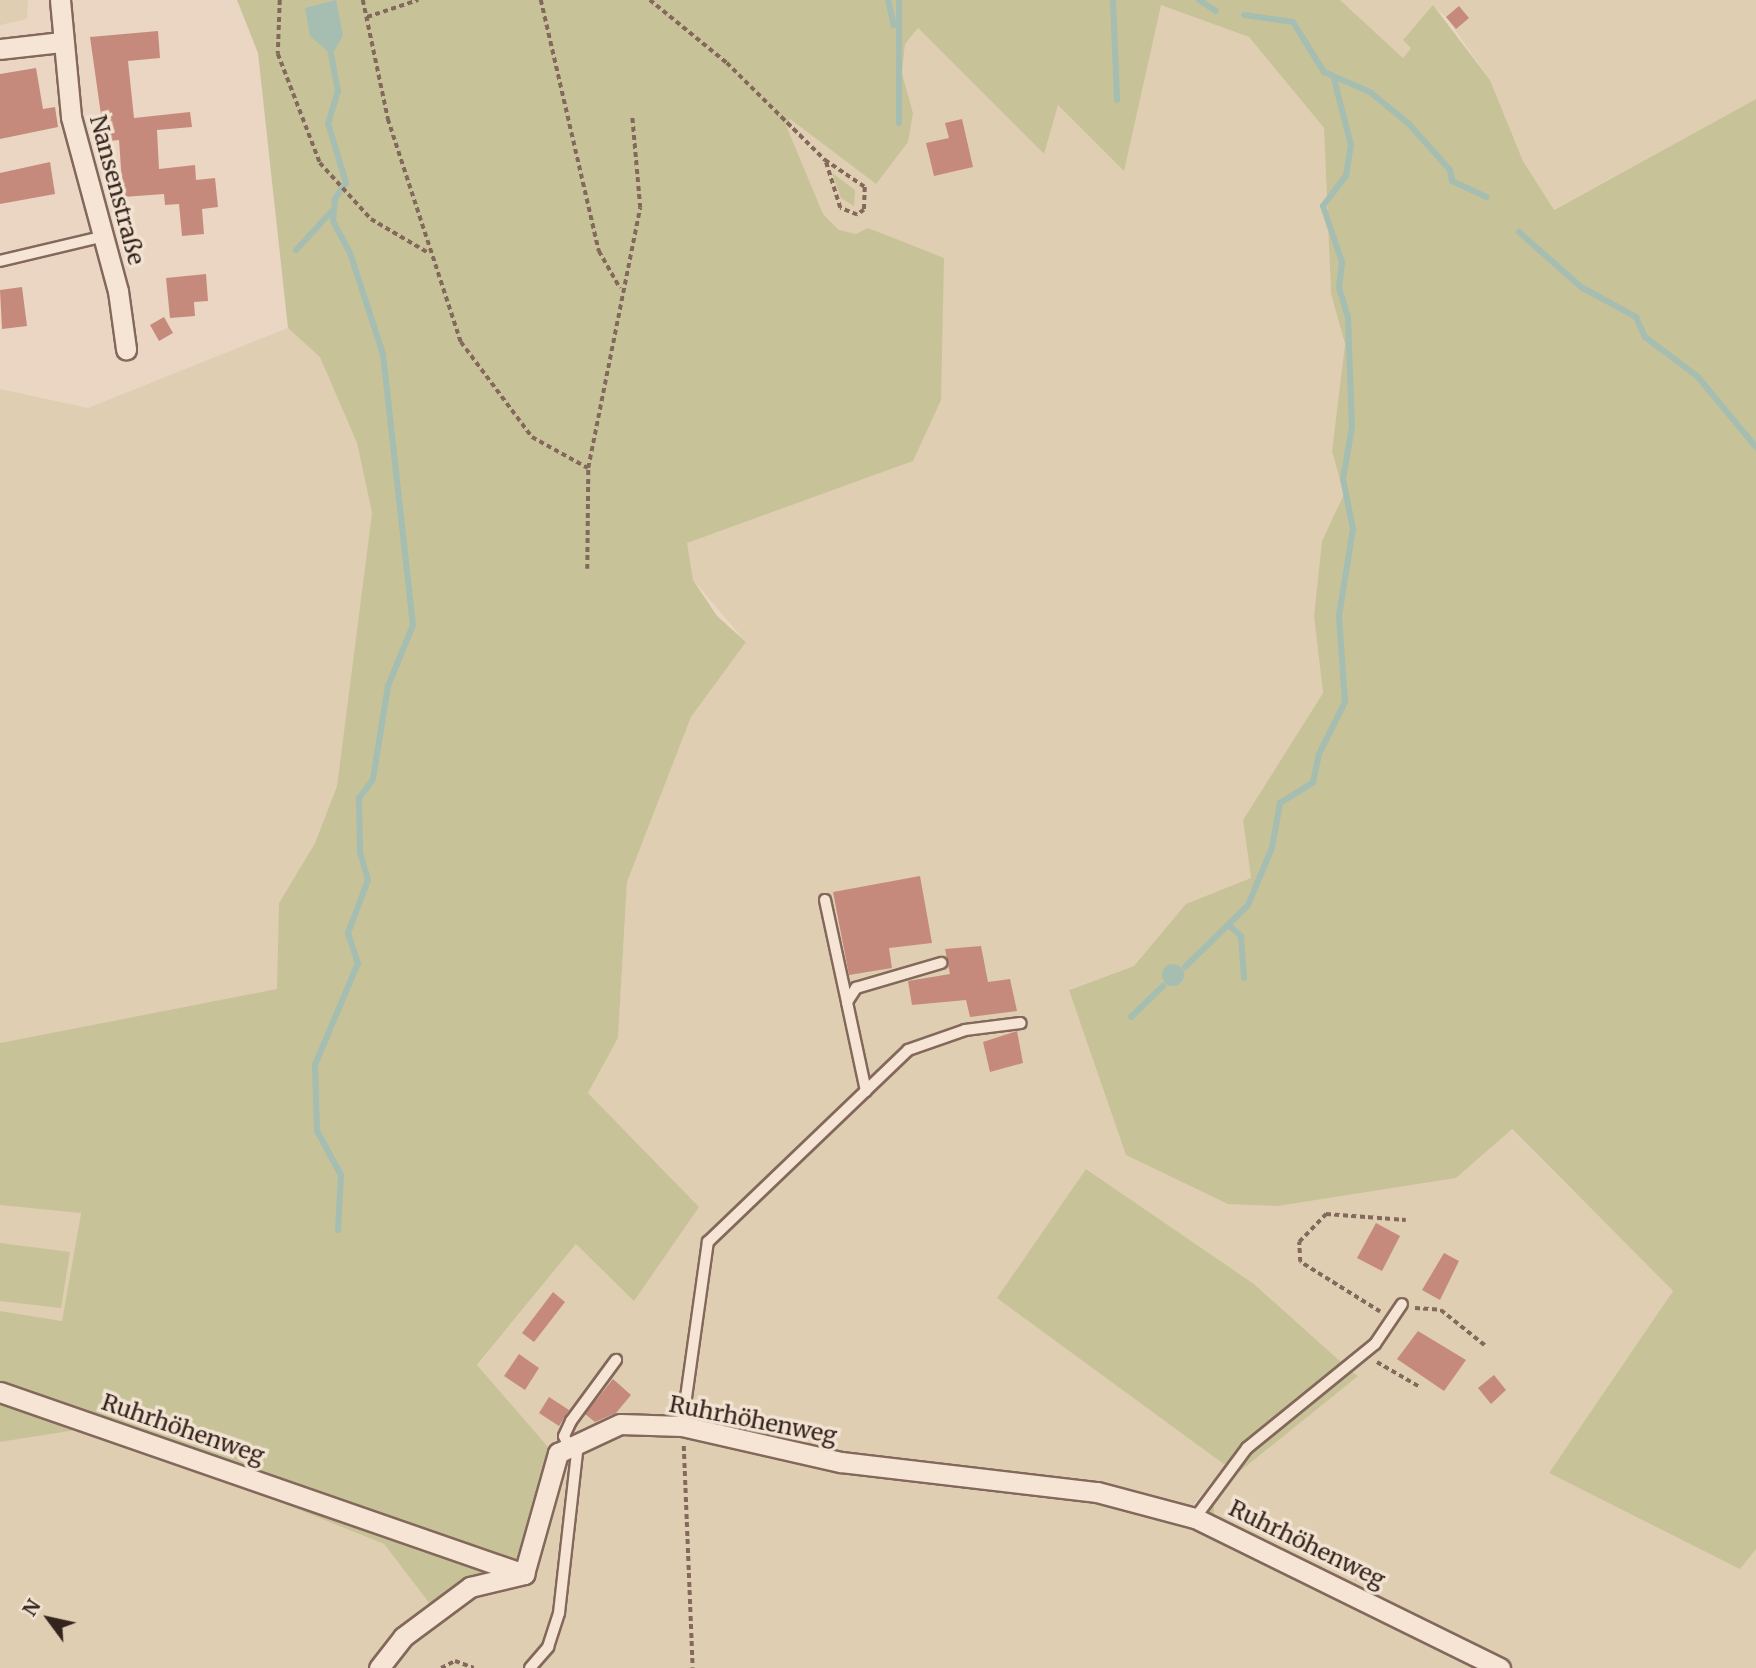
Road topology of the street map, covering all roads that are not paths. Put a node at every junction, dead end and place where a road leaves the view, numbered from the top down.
1 (60, 0) edge
2 (61, 42) junction
3 (0, 49) edge
4 (101, 237) junction
5 (0, 261) edge
6 (126, 349) dead end
7 (825, 900) dead end
8 (941, 963) dead end
9 (847, 1002) junction
10 (1021, 1023) dead end
11 (866, 1091) junction
12 (1402, 1304) dead end
13 (616, 1360) dead end
14 (0, 1391) edge
15 (685, 1433) junction
16 (574, 1446) junction
17 (1195, 1518) junction
18 (524, 1574) junction
19 (379, 1668) edge
20 (530, 1668) edge
21 (1500, 1668) edge

1 - 2 street, Nansenstraße
2 - 3 street
2 - 4 street, Nansenstraße
4 - 5 lane
4 - 6 street, Nansenstraße
7 - 9 lane
8 - 9 lane
9 - 11 lane
10 - 11 lane
11 - 15 lane
12 - 17 lane
13 - 16 lane
14 - 18 street, Ruhrhöhenweg
15 - 16 street, Ruhrhöhenweg
15 - 17 street, Ruhrhöhenweg
16 - 18 street
16 - 20 lane
17 - 21 street, Ruhrhöhenweg
18 - 19 street

